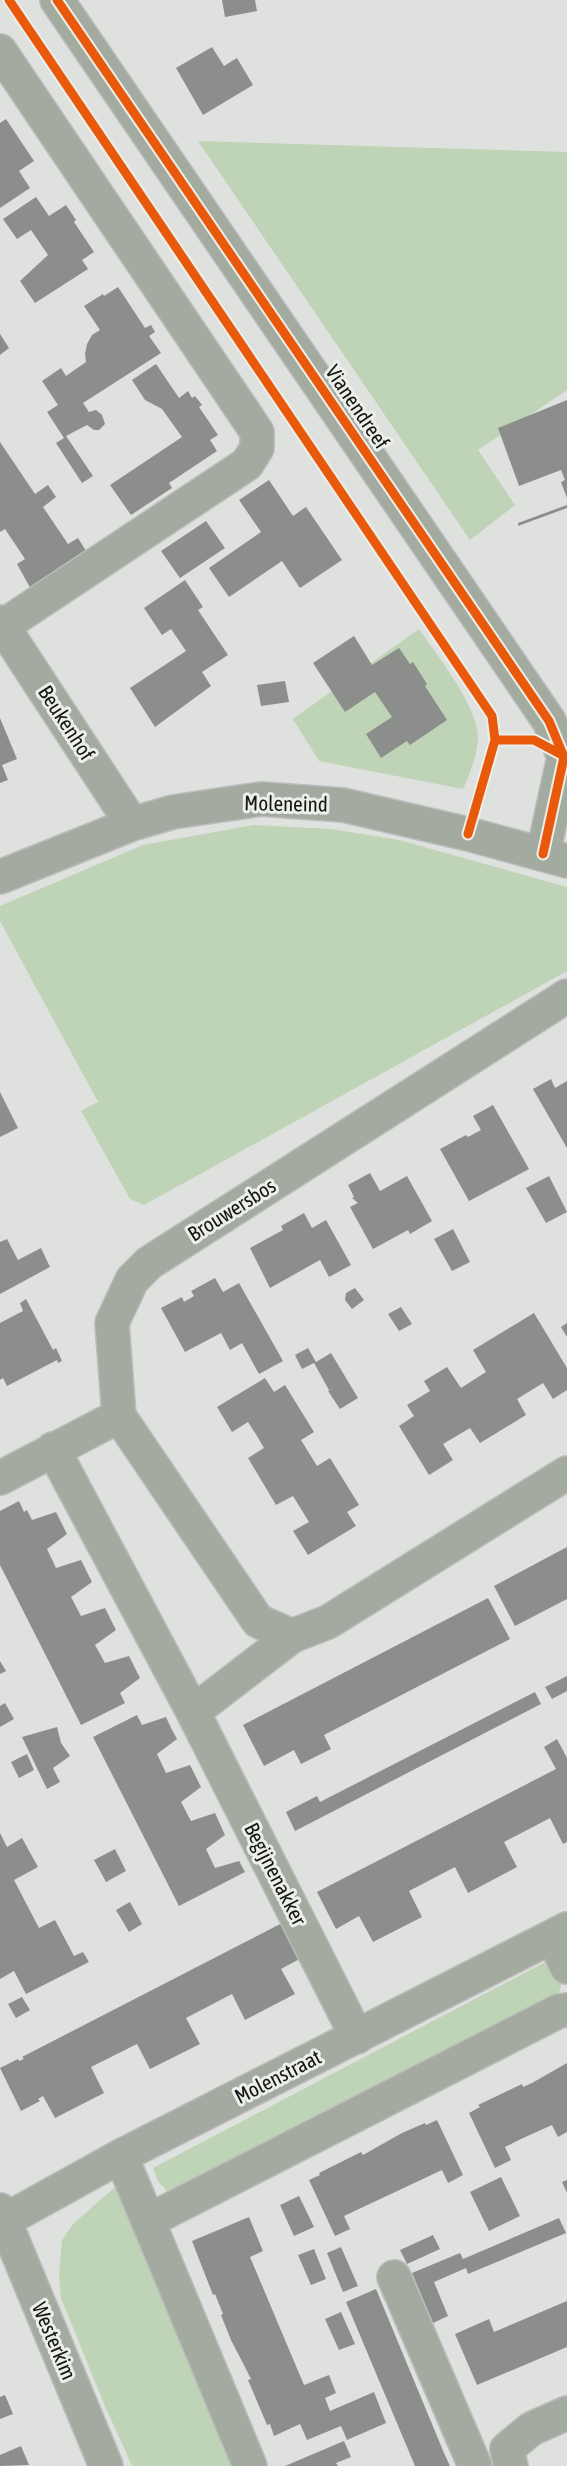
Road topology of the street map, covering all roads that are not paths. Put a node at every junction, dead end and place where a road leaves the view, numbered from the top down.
1 (57, 0) edge
2 (3, 62) edge
3 (1, 624) edge
4 (566, 757) edge
5 (132, 824) junction
6 (555, 858) edge
7 (0, 877) edge
8 (567, 996) edge
9 (119, 1416) junction
10 (53, 1449) junction
11 (567, 1473) edge
12 (0, 1478) edge
13 (292, 1636) junction
14 (193, 1712) junction
15 (560, 1933) edge
16 (567, 1967) edge
17 (567, 2010) edge
18 (357, 2037) junction
19 (121, 2156) junction
20 (1, 2218) edge
21 (148, 2221) junction
22 (394, 2277) dead end
23 (567, 2413) edge
24 (106, 2466) edge
25 (250, 2466) edge
26 (475, 2466) edge
27 (509, 2466) edge

1 - 4 street, Vianendreef
2 - 3 street
3 - 5 street, Beukenhof
4 - 6 street, Vianendreef
5 - 6 street, Moleneind
5 - 7 street, Moleneind
8 - 9 street, Brouwersbos
9 - 10 street
9 - 13 street
10 - 12 street
10 - 14 street, Begijnenakker
11 - 13 street
13 - 14 street
14 - 18 street, Begijnenakker
15 - 16 street, Molenstraat
15 - 18 street, Molenstraat
17 - 21 street
18 - 19 street, Molenstraat
19 - 20 street, Molenstraat
19 - 21 street
20 - 24 street, Westerkim
21 - 25 street
22 - 26 street
23 - 27 street

